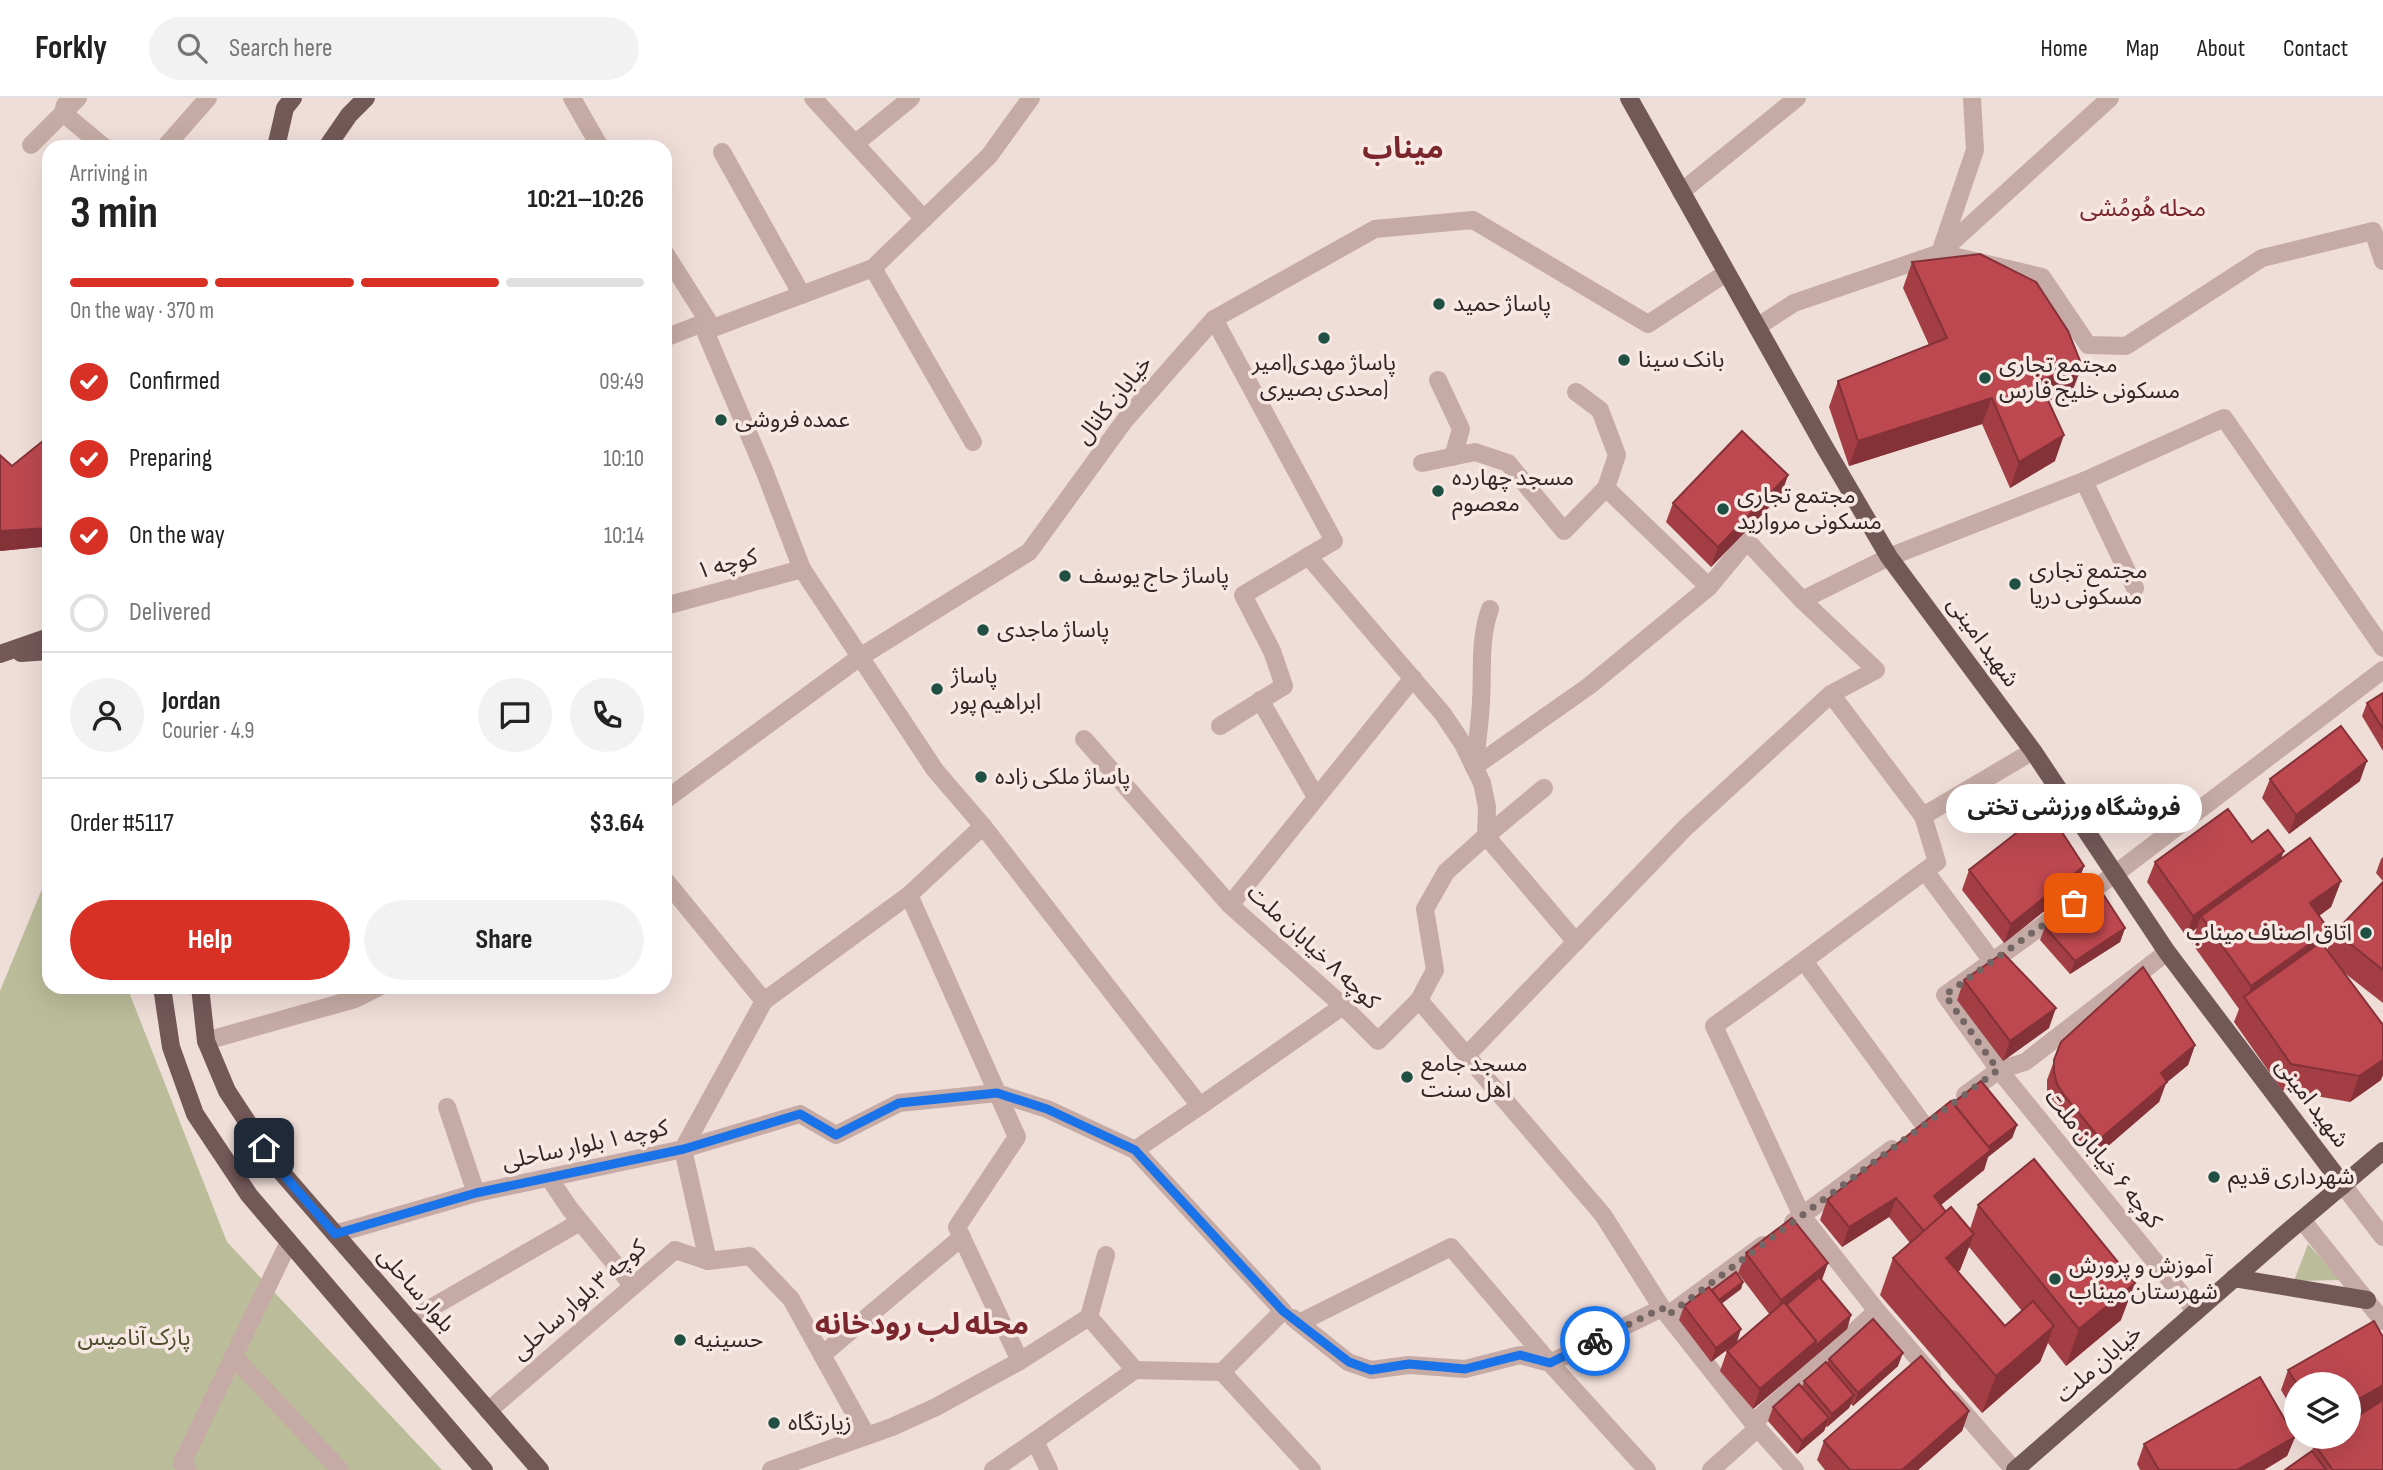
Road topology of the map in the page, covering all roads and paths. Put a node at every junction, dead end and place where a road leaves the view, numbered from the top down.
1 (78, 98) edge
2 (208, 98) edge
3 (293, 98) edge
4 (366, 98) edge
5 (572, 98) edge
6 (813, 98) edge
7 (911, 98) edge
8 (1031, 98) edge
9 (1629, 98) edge
10 (1797, 98) edge
11 (1972, 98) edge
12 (2110, 98) edge
13 (65, 106) edge
14 (97, 140) edge
15 (171, 140) edge
16 (278, 140) edge
17 (332, 140) edge
18 (596, 140) edge
19 (856, 143) junction
20 (31, 145) dead end
21 (722, 152) dead end
22 (1681, 192) junction
23 (924, 219) junction
24 (2378, 229) edge
25 (1940, 253) junction
26 (2383, 261) edge
27 (672, 265) edge
28 (873, 268) junction
29 (1726, 273) junction
30 (802, 295) junction
31 (1214, 319) junction
32 (707, 326) junction
33 (1757, 327) junction
34 (672, 336) edge
35 (1438, 380) dead end
36 (1576, 392) dead end
37 (973, 442) dead end
38 (1453, 457) junction
39 (1422, 463) dead end
40 (2084, 481) junction
41 (1606, 488) junction
42 (1308, 556) junction
43 (1889, 557) junction
44 (802, 569) junction
45 (1709, 587) junction
46 (2135, 588) dead end
47 (1802, 600) junction
48 (672, 604) edge
49 (1490, 609) dead end
50 (42, 640) edge
51 (2383, 648) edge
52 (42, 652) edge
53 (0, 655) edge
54 (860, 657) junction
55 (2383, 670) edge
56 (1413, 678) junction
57 (1831, 694) junction
58 (1260, 700) junction
59 (1220, 726) dead end
60 (1084, 739) dead end
61 (2033, 751) junction
62 (1474, 767) junction
63 (1544, 789) dead end
64 (672, 795) edge
65 (1317, 797) junction
66 (1923, 816) junction
67 (983, 826) junction
68 (1486, 836) junction
69 (1925, 871) junction
70 (2115, 874) junction
71 (672, 889) edge
72 (909, 895) junction
73 (1230, 905) junction
74 (1576, 942) junction
75 (2167, 952) junction
76 (1804, 961) junction
77 (1991, 962) junction
78 (2009, 981) edge
79 (163, 994) edge
80 (201, 994) edge
81 (365, 994) edge
82 (1419, 1000) junction
83 (764, 1001) junction
84 (1343, 1006) junction
85 (206, 1041) junction
86 (1467, 1055) junction
87 (1998, 1070) junction
88 (997, 1093) junction
89 (1956, 1102) edge
90 (1200, 1106) junction
91 (447, 1107) dead end
92 (684, 1149) junction
93 (1135, 1150) junction
94 (2383, 1152) edge
95 (549, 1178) junction
96 (2343, 1185) junction
97 (476, 1193) junction
98 (1802, 1216) junction
99 (2302, 1220) junction
100 (580, 1222) junction
101 (335, 1234) junction
102 (962, 1237) junction
103 (2383, 1237) edge
104 (289, 1242) junction
105 (1106, 1255) dead end
106 (708, 1261) junction
107 (2235, 1278) junction
108 (633, 1286) junction
109 (2367, 1300) junction
110 (1283, 1311) junction
111 (1665, 1311) junction
112 (1877, 1311) junction
113 (2196, 1312) junction
114 (1089, 1317) junction
115 (410, 1320) junction
116 (2383, 1321) edge
117 (1299, 1323) junction
118 (822, 1355) junction
119 (233, 1356) junction
120 (1020, 1362) junction
121 (1550, 1363) junction
122 (1135, 1370) junction
123 (1222, 1372) junction
124 (488, 1410) junction
125 (1756, 1426) junction
126 (867, 1436) junction
127 (1035, 1441) junction
128 (188, 1470) edge
129 (340, 1470) edge
130 (484, 1470) edge
131 (540, 1470) edge
132 (771, 1470) edge
133 (993, 1470) edge
134 (1049, 1470) edge
135 (1312, 1470) edge
136 (1647, 1470) edge
137 (1711, 1470) edge
138 (1795, 1470) edge
139 (2015, 1470) edge

1 - 13 street
2 - 15 street
3 - 16 main road
4 - 17 main road
5 - 18 street
6 - 19 street
7 - 19 street
8 - 23 street
9 - 22 main road, شهید امینی
10 - 22 street
11 - 25 street
12 - 25 street
13 - 14 street
13 - 20 street
19 - 23 street
21 - 30 street
22 - 29 main road, شهید امینی
23 - 28 street
24 - 25 street
24 - 26 street
25 - 33 street
27 - 32 street
28 - 30 street
28 - 37 street
29 - 31 street, خیابان کانال
29 - 33 main road, شهید امینی
30 - 32 street
31 - 42 street
31 - 54 street, خیابان کانال
32 - 34 street
32 - 44 street
33 - 43 main road, شهید امینی
35 - 38 street
36 - 41 street
38 - 39 street
38 - 41 street
40 - 43 street
40 - 46 street
40 - 51 street
41 - 45 street
42 - 56 street
42 - 58 street
43 - 47 street
43 - 61 main road, شهید امینی
44 - 48 street, کوچه ۱
44 - 54 street
45 - 47 street
45 - 62 street
47 - 57 street
49 - 62 street
50 - 53 main road
52 - 53 main road
54 - 64 street, خیابان کانال
54 - 67 street
55 - 70 street
56 - 62 street
56 - 65 street
57 - 66 street
57 - 74 street
58 - 59 street
58 - 65 street
60 - 73 street, کوچه ۸ خیابان ملت
61 - 66 street
61 - 70 main road, شهید امینی
62 - 68 street
63 - 68 street
65 - 73 street
66 - 69 street
67 - 72 street
67 - 90 street
68 - 74 street
68 - 82 street
69 - 76 street
69 - 77 street
70 - 75 main road, شهید امینی
70 - 77 street
71 - 83 street
72 - 83 street
72 - 88 street
73 - 84 street, کوچه ۸ خیابان ملت
74 - 86 street
75 - 87 street
75 - 96 main road, شهید امینی
76 - 98 street
76 - 98 street
77 - 78 street
77 - 87 street, کوچه ۶ خیابان ملت
79 - 104 main road
80 - 85 main road, بلوار ساحلی
81 - 85 street
82 - 84 street, کوچه ۸ خیابان ملت
82 - 86 street
83 - 92 street, کوچه ۱ بلوار ساحلی
84 - 90 street
85 - 101 main road, بلوار ساحلی
86 - 111 street
87 - 89 street
87 - 113 street, کوچه ۶ خیابان ملت
88 - 92 street
88 - 93 street
88 - 102 street
90 - 93 street
91 - 97 street
92 - 95 street, کوچه ۱ بلوار ساحلی
92 - 106 street
93 - 110 street
94 - 96 main road, خیابان ملت
95 - 97 street, کوچه ۱ بلوار ساحلی
95 - 100 street
96 - 99 main road, خیابان ملت
96 - 103 street
97 - 101 street, کوچه ۱ بلوار ساحلی
98 - 111 street
98 - 112 street
99 - 107 main road, خیابان ملت
99 - 109 street
100 - 108 street
100 - 115 street
101 - 115 main road, بلوار ساحلی
102 - 118 street
102 - 120 street
104 - 119 street
104 - 130 main road
105 - 114 street
106 - 108 street, کوچه ۳ بلوار ساحلی
106 - 118 street
107 - 109 main road
107 - 113 main road, خیابان ملت
108 - 124 street, کوچه ۳ بلوار ساحلی
109 - 116 street
110 - 117 street
110 - 123 street
111 - 121 street
111 - 125 street
112 - 125 street
112 - 139 street
113 - 139 main road, خیابان ملت
114 - 120 street
114 - 122 street
115 - 124 main road, بلوار ساحلی
117 - 121 street
117 - 121 street
118 - 126 street
119 - 128 street
119 - 129 street
120 - 126 street
121 - 136 street
122 - 123 street
122 - 127 street
123 - 135 street
124 - 131 main road, بلوار ساحلی
125 - 137 street
125 - 138 street
126 - 132 street
127 - 133 street
127 - 134 street

